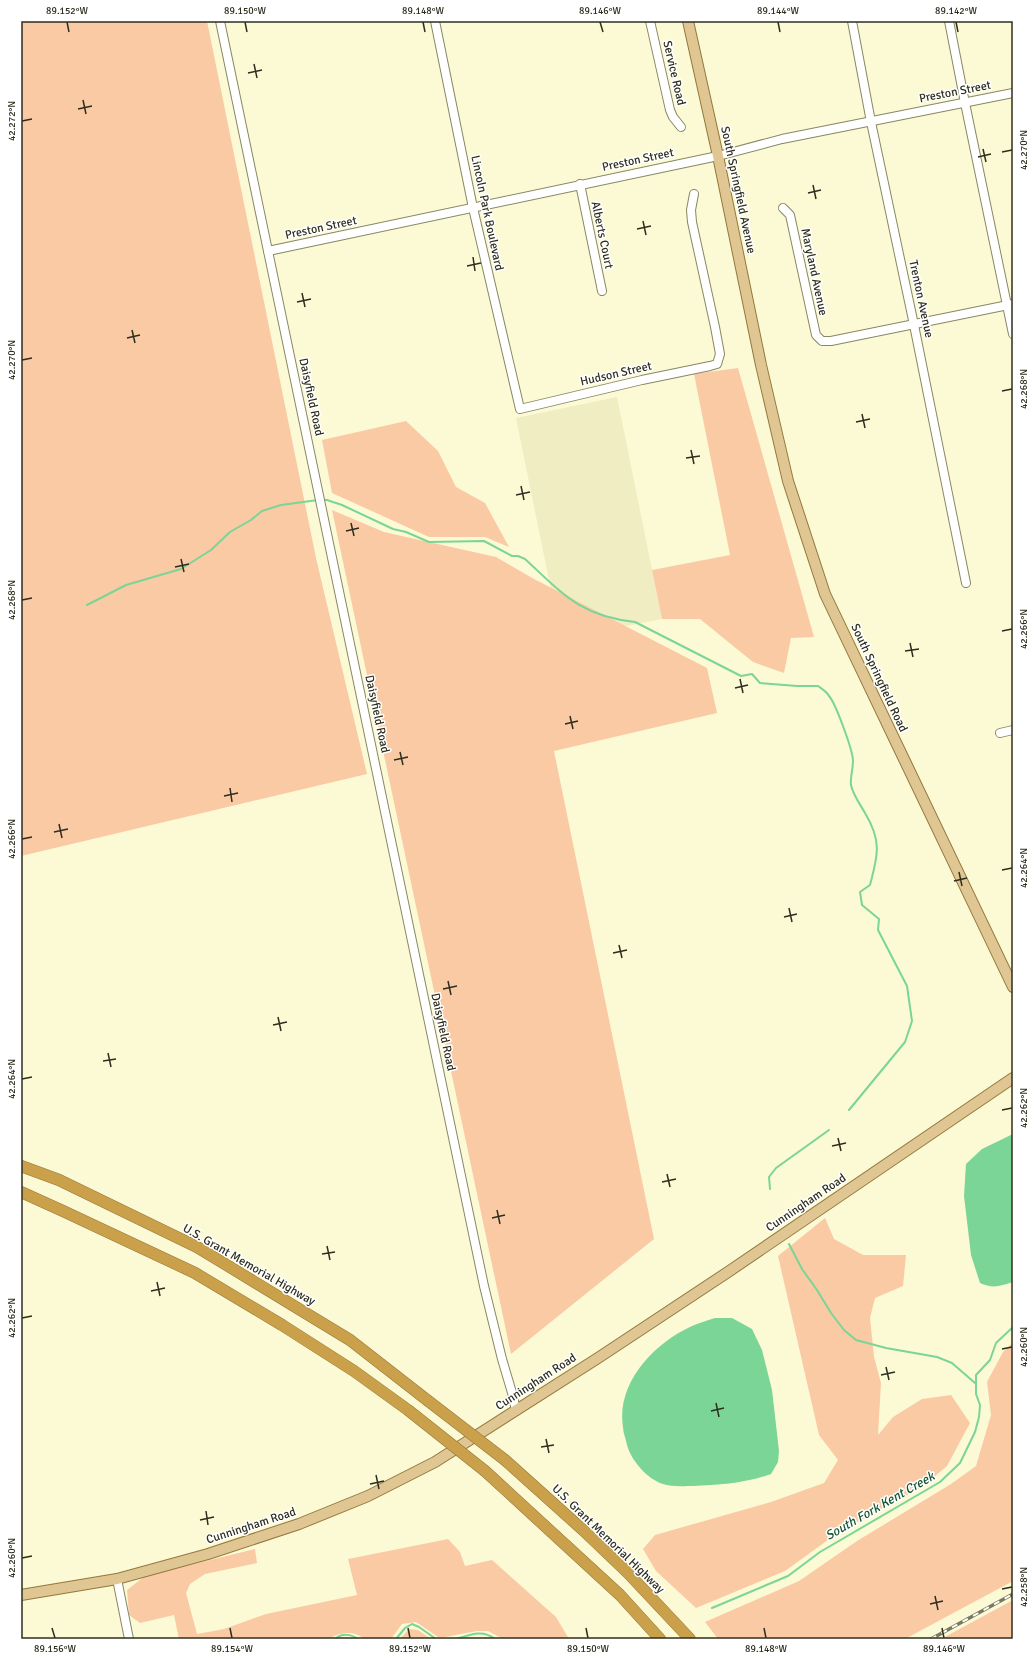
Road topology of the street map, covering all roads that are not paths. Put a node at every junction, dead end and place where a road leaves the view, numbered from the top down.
1 (220, 21) edge
2 (435, 21) edge
3 (650, 21) edge
4 (688, 21) edge
5 (852, 21) edge
6 (949, 21) edge
7 (1013, 93) edge
8 (965, 103) junction
9 (871, 122) junction
10 (681, 127) dead end
11 (718, 156) junction
12 (580, 184) junction
13 (694, 194) dead end
14 (473, 208) junction
15 (783, 208) dead end
16 (268, 251) junction
17 (602, 291) dead end
18 (1010, 305) edge
19 (914, 324) junction
20 (1013, 334) edge
21 (761, 365) joint
22 (520, 409) joint
23 (966, 583) dead end
24 (1013, 730) edge
25 (1000, 733) dead end
26 (1013, 987) edge
27 (1013, 1073) edge
28 (1011, 1081) edge
29 (21, 1166) edge
30 (21, 1192) edge
31 (516, 1411) junction
32 (117, 1579) junction
33 (21, 1595) edge
34 (128, 1639) edge
35 (660, 1639) edge
36 (690, 1639) edge

1 - 16 street, Daisyfield Road
2 - 14 street, Lincoln Park Boulevard
3 - 10 street, Service Road
4 - 11 main road, South Springfield Avenue
5 - 9 street, Trenton Avenue
6 - 8 street
7 - 8 street, Preston Street
8 - 9 street, Preston Street
8 - 18 street
9 - 11 street, Preston Street
9 - 19 street, Trenton Avenue
11 - 12 street, Preston Street
11 - 21 main road, South Springfield Avenue
12 - 14 street, Preston Street
12 - 17 street, Alberts Court
13 - 22 street, Hudson Street
14 - 16 street, Preston Street
14 - 22 street, Lincoln Park Boulevard
15 - 19 street, Maryland Avenue
16 - 31 street, Daisyfield Road
18 - 19 street
18 - 20 street
19 - 23 street, Trenton Avenue
21 - 26 main road, South Springfield Road
24 - 25 street
27 - 28 main road
28 - 31 main road, Cunningham Road
29 - 36 highway, U.S. Grant Memorial Highway, bridge
30 - 35 highway, bridge
31 - 32 main road, Cunningham Road
32 - 33 main road, Cunningham Road
32 - 34 street

